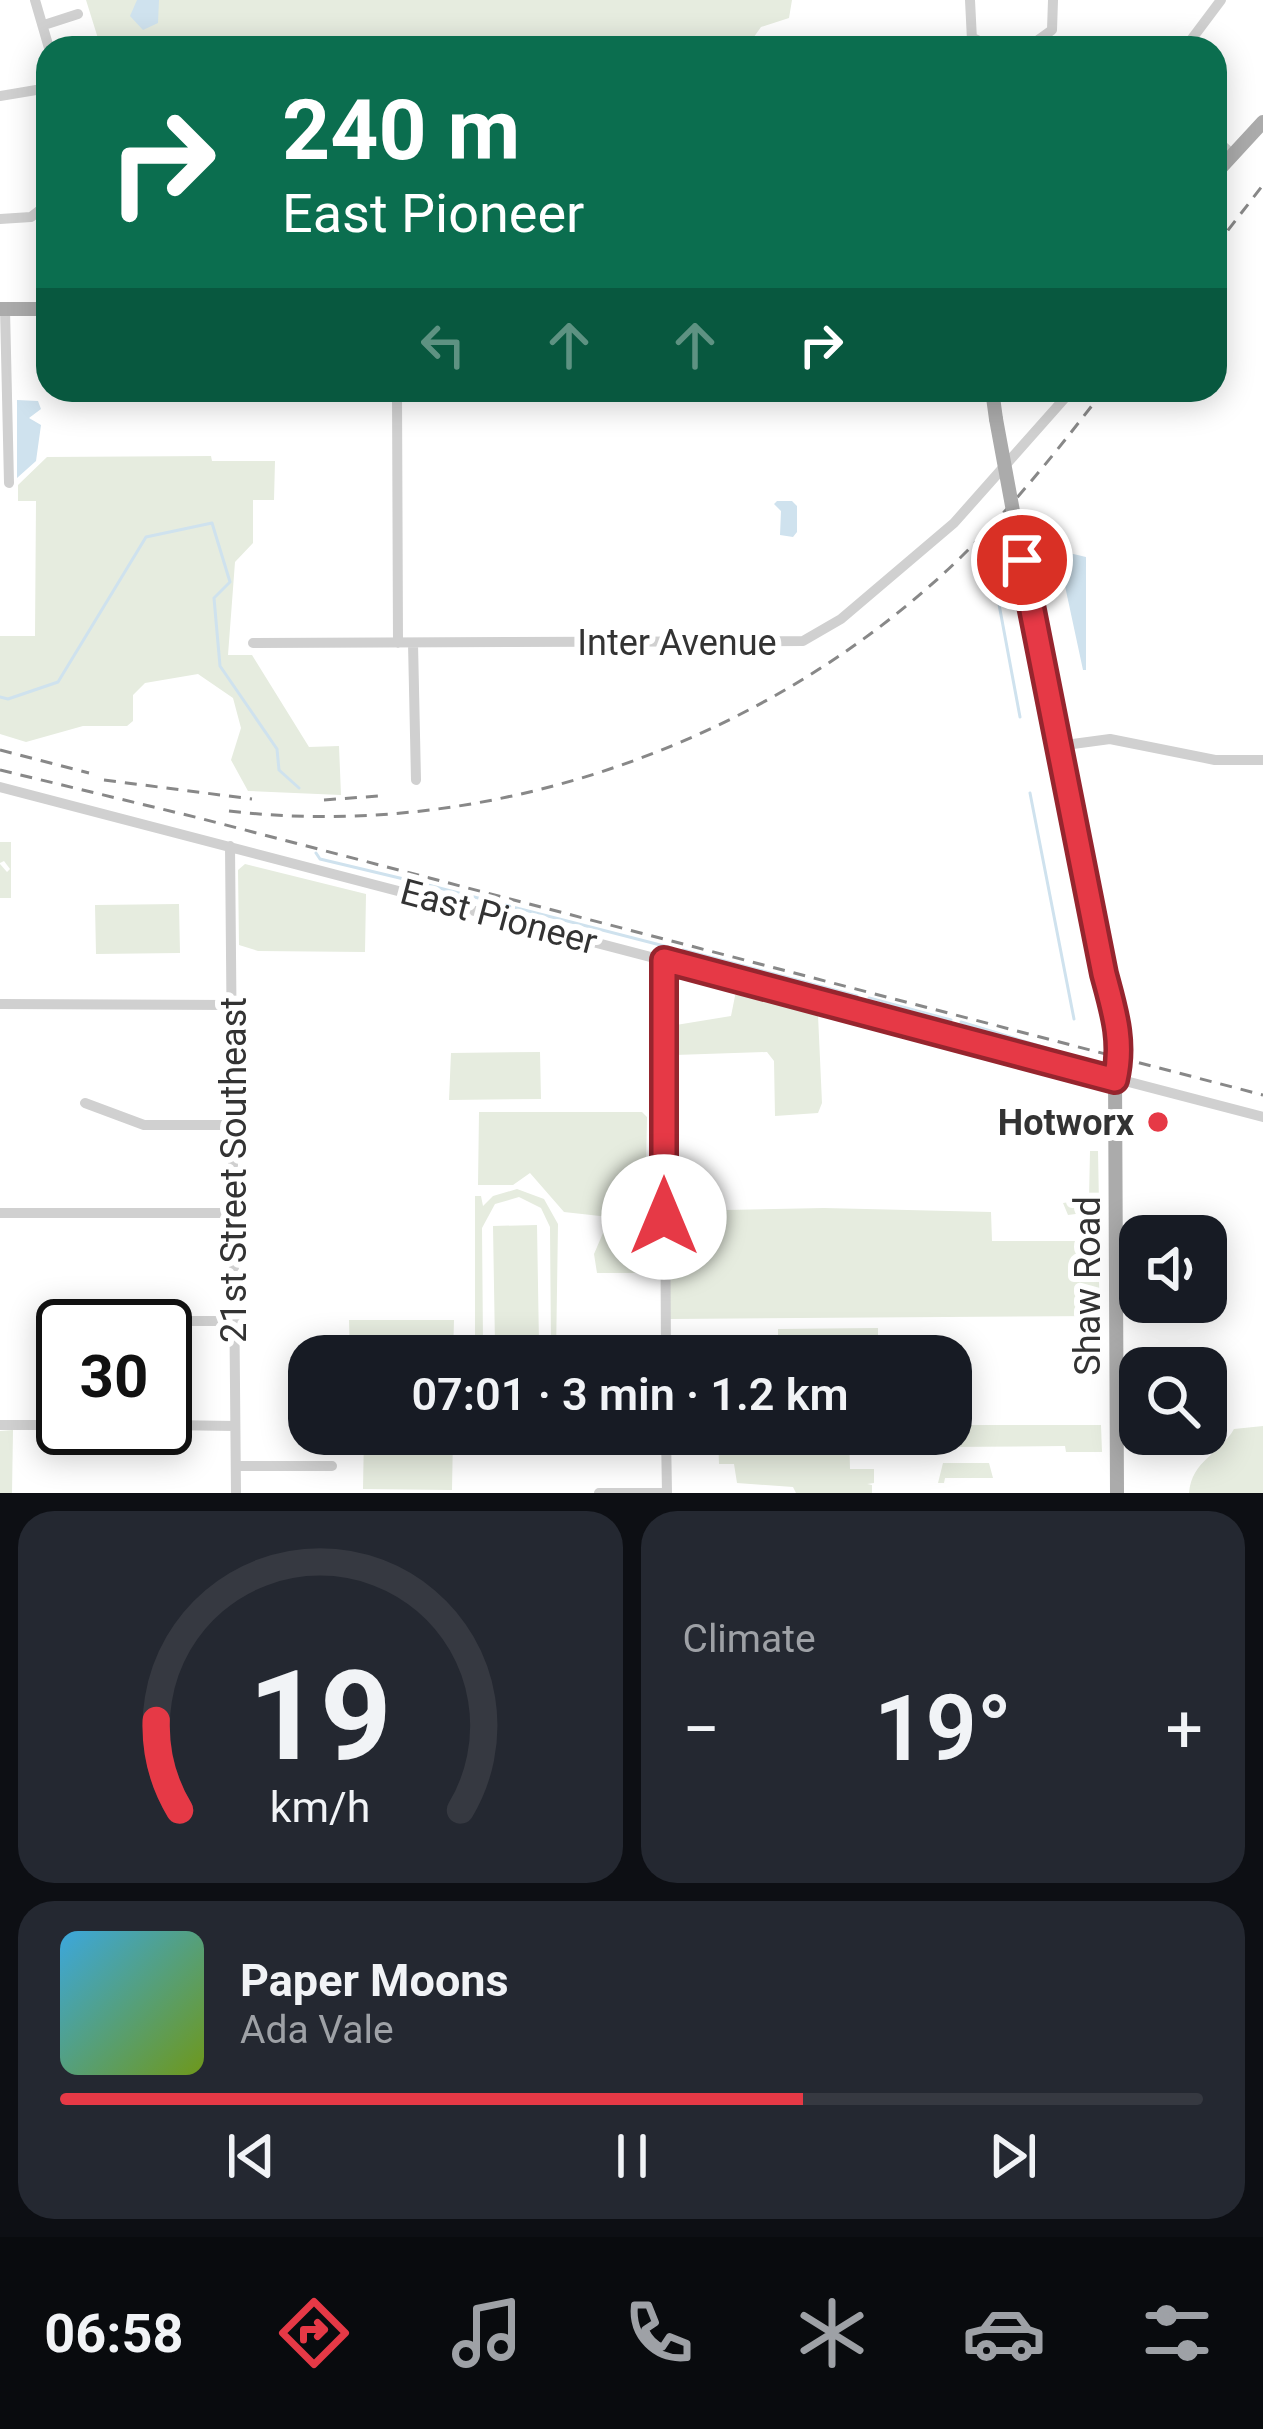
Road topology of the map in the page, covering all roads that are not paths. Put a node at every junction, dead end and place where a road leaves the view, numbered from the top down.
1 (34, 0) edge
2 (970, 0) edge
3 (1053, 0) edge
4 (1221, 0) edge
5 (78, 14) dead end
6 (44, 25) junction
7 (46, 36) edge
8 (968, 36) edge
9 (1044, 36) edge
10 (1194, 36) edge
11 (36, 90) edge
12 (0, 96) edge
13 (1263, 122) edge
14 (1227, 150) edge
15 (1233, 155) junction
16 (1227, 161) edge
17 (36, 214) edge
18 (0, 219) edge
19 (3, 309) edge
20 (36, 309) edge
21 (397, 402) edge
22 (994, 402) edge
23 (1061, 402) edge
24 (9, 483) dead end
25 (253, 643) dead end
26 (398, 643) junction
27 (413, 643) junction
28 (1058, 746) junction
29 (1263, 760) edge
30 (416, 781) dead end
31 (0, 787) edge
32 (230, 846) junction
33 (664, 960) junction
34 (0, 1004) edge
35 (232, 1005) junction
36 (1115, 1080) junction
37 (85, 1103) dead end
38 (1263, 1117) edge
39 (233, 1124) junction
40 (0, 1213) edge
41 (234, 1213) junction
42 (235, 1321) junction
43 (192, 1322) edge
44 (666, 1335) edge
45 (36, 1425) edge
46 (192, 1425) edge
47 (0, 1426) edge
48 (235, 1426) junction
49 (666, 1455) edge
50 (236, 1466) junction
51 (332, 1466) dead end
52 (236, 1493) edge
53 (599, 1493) edge
54 (667, 1493) edge
55 (1117, 1493) edge

1 - 6 street
2 - 8 street
3 - 9 street
4 - 10 street
5 - 6 street
6 - 7 street
11 - 12 street
13 - 15 main road
14 - 15 street
15 - 16 main road
17 - 18 street
19 - 20 main road
19 - 24 street
21 - 26 street
22 - 28 main road, Shaw Road, bridge
23 - 27 street, Inter Avenue
25 - 26 street, Inter Avenue
26 - 27 street, Inter Avenue
27 - 30 street
28 - 29 street
28 - 36 main road, Shaw Road
31 - 32 street, East Pioneer
32 - 33 street, East Pioneer
32 - 35 street, 21st Street Southeast
33 - 36 street, East Pioneer
33 - 44 street
34 - 35 street
35 - 39 street, 21st Street Southeast
36 - 38 street
36 - 55 main road, Shaw Road
37 - 39 street
39 - 41 street, 21st Street Southeast
40 - 41 street
41 - 42 street, 21st Street Southeast
42 - 43 street
42 - 48 street, 21st Street Southeast
45 - 47 street
46 - 48 street
48 - 50 street, 21st Street Southeast
49 - 54 street
50 - 51 street
50 - 52 street, 21st Street Southeast
53 - 54 street

